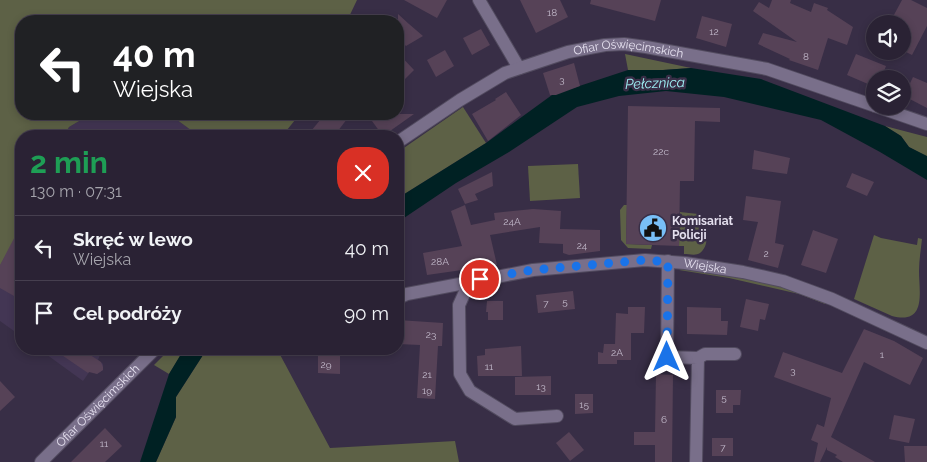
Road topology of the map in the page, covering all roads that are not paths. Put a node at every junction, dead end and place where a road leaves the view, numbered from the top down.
1 (479, 0) edge
2 (519, 68) junction
3 (866, 103) edge
4 (901, 115) edge
5 (927, 124) edge
6 (404, 138) edge
7 (668, 262) junction
8 (470, 281) junction
9 (404, 295) edge
10 (927, 343) edge
11 (735, 354) dead end
12 (149, 355) edge
13 (698, 358) junction
14 (557, 416) dead end
15 (41, 462) edge
16 (696, 462) edge

1 - 2 street
2 - 3 street, Ofiar Oświęcimskich
2 - 6 street, Ofiar Oświęcimskich
4 - 5 street, Ofiar Oświęcimskich
7 - 8 street, Wiejska
7 - 10 street, Wiejska
7 - 13 street
8 - 9 street, Wiejska
8 - 14 street
11 - 13 street
12 - 15 street, Ofiar Oświęcimskich
13 - 16 street

